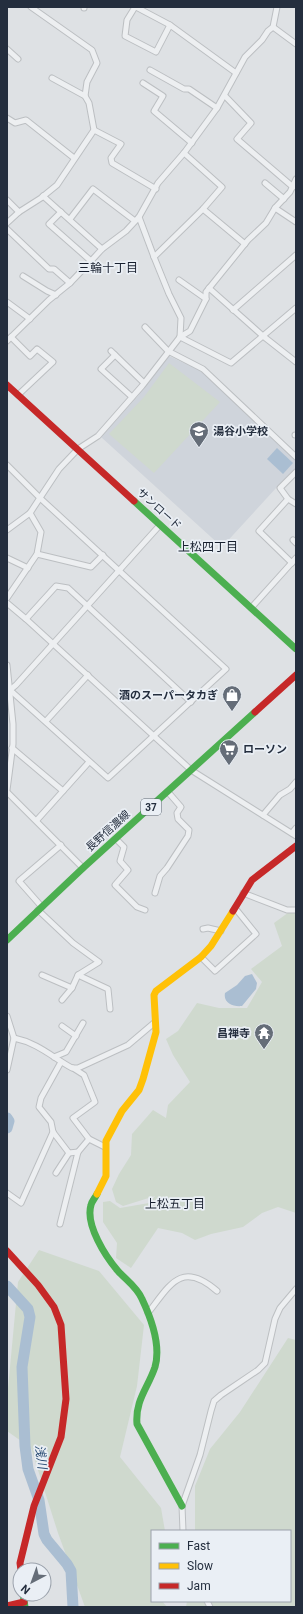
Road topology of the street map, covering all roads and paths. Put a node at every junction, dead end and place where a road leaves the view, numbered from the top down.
1 (31, 7) edge
2 (135, 7) edge
3 (278, 7) edge
4 (170, 25) junction
5 (273, 27) junction
6 (296, 44) edge
7 (7, 50) edge
8 (18, 59) dead end
9 (150, 70) dead end
10 (236, 73) junction
11 (52, 78) dead end
12 (143, 83) dead end
13 (85, 96) junction
14 (225, 96) junction
15 (217, 108) junction
16 (7, 118) edge
17 (94, 130) junction
18 (192, 143) junction
19 (184, 153) junction
20 (74, 158) junction
21 (296, 179) edge
22 (265, 182) dead end
23 (293, 187) junction
24 (156, 189) junction
25 (43, 196) junction
26 (284, 199) junction
27 (7, 200) edge
28 (276, 208) junction
29 (203, 209) junction
30 (19, 212) junction
31 (61, 212) junction
32 (139, 217) junction
33 (70, 219) junction
34 (135, 221) junction
35 (296, 222) edge
36 (7, 223) edge
37 (7, 229) edge
38 (245, 244) junction
39 (102, 249) junction
40 (296, 255) edge
41 (154, 257) junction
42 (91, 261) junction
43 (24, 276) dead end
44 (179, 280) dead end
45 (70, 283) junction
46 (209, 288) junction
47 (56, 295) junction
48 (206, 299) junction
49 (7, 302) edge
50 (296, 308) edge
51 (233, 310) junction
52 (30, 319) junction
53 (145, 327) dead end
54 (262, 336) junction
55 (180, 337) junction
56 (9, 339) edge
57 (168, 351) junction
58 (296, 361) edge
59 (144, 383) junction
60 (7, 385) edge
61 (18, 395) junction
62 (132, 397) junction
63 (78, 450) junction
64 (296, 457) edge
65 (8, 467) edge
66 (296, 472) edge
67 (40, 498) junction
68 (288, 499) junction
69 (296, 504) edge
70 (30, 513) junction
71 (160, 525) junction
72 (7, 530) edge
73 (37, 554) junction
74 (103, 556) junction
75 (7, 558) edge
76 (296, 558) edge
77 (292, 563) junction
78 (28, 568) junction
79 (119, 570) junction
80 (7, 598) edge
81 (7, 604) edge
82 (87, 606) junction
83 (251, 608) junction
84 (26, 619) junction
85 (53, 644) junction
86 (296, 648) edge
87 (7, 665) edge
88 (296, 675) edge
89 (88, 676) junction
90 (10, 690) junction
91 (191, 702) junction
92 (46, 721) junction
93 (154, 735) junction
94 (12, 748) junction
95 (89, 762) junction
96 (191, 770) junction
97 (296, 782) edge
98 (7, 791) edge
99 (63, 791) junction
100 (168, 792) junction
101 (263, 815) junction
102 (36, 820) junction
103 (296, 828) edge
104 (294, 835) edge
105 (116, 839) junction
106 (61, 845) junction
107 (296, 846) edge
108 (83, 868) junction
109 (155, 893) dead end
110 (243, 893) junction
111 (235, 908) junction
112 (40, 909) junction
113 (145, 910) dead end
114 (296, 910) edge
115 (203, 929) dead end
116 (221, 931) junction
117 (7, 940) edge
118 (201, 957) junction
119 (42, 975) dead end
120 (78, 975) junction
121 (72, 988) junction
122 (62, 1000) dead end
123 (110, 1009) dead end
124 (7, 1016) edge
125 (84, 1023) dead end
126 (154, 1023) junction
127 (62, 1026) dead end
128 (76, 1036) junction
129 (14, 1038) junction
130 (54, 1057) junction
131 (61, 1062) junction
132 (72, 1068) junction
133 (7, 1070) edge
134 (53, 1132) junction
135 (89, 1139) junction
136 (105, 1147) junction
137 (78, 1152) junction
138 (69, 1153) junction
139 (56, 1173) dead end
140 (7, 1193) edge
141 (60, 1224) dead end
142 (7, 1251) edge
143 (296, 1289) edge
144 (216, 1291) dead end
145 (148, 1313) junction
146 (182, 1506) junction
147 (183, 1530) edge
148 (21, 1562) edge
149 (25, 1605) edge
150 (7, 1606) edge

1 - 13 street
2 - 4 street
2 - 4 street
3 - 5 street
4 - 10 street
5 - 6 street
5 - 10 street
7 - 8 street
9 - 15 street
10 - 14 street
11 - 13 street
12 - 18 street
13 - 17 street
14 - 15 street
14 - 23 street
15 - 18 street
16 - 20 street
17 - 20 street
17 - 24 street
18 - 19 street
19 - 24 street
19 - 29 street
20 - 25 street
21 - 23 street
22 - 26 street
23 - 26 street
24 - 32 street
25 - 30 street
25 - 31 street
26 - 28 street
27 - 30 street
28 - 35 street
28 - 38 street
29 - 38 street
29 - 41 street
30 - 36 street
31 - 33 street
31 - 42 street
32 - 34 street
32 - 41 street
33 - 34 street
33 - 39 street
34 - 39 street
37 - 45 street
38 - 46 street
39 - 42 street
40 - 51 street
41 - 55 street
42 - 45 street
43 - 47 street
44 - 48 street
45 - 47 street
46 - 48 street
46 - 51 street
47 - 52 street
48 - 55 street
49 - 52 street
50 - 54 street
51 - 54 street
52 - 56 street
53 - 57 street
54 - 55 street
54 - 58 street
55 - 57 street
56 - 61 street
57 - 59 street
57 - 64 street
59 - 62 street
59 - 62 street
60 - 61 street, サンロード
61 - 63 street, サンロード
62 - 63 street
63 - 67 street
63 - 71 street, サンロード
65 - 67 street
66 - 68 street
67 - 70 street
67 - 74 street
68 - 69 street
68 - 77 street
70 - 72 street
70 - 73 street
71 - 79 street
71 - 83 street, サンロード
73 - 74 street
73 - 78 street
74 - 79 street
75 - 78 street
76 - 77 street
77 - 83 street
78 - 80 street
79 - 82 street
79 - 91 street
81 - 84 street
82 - 84 street
82 - 85 street
82 - 91 street
83 - 86 street, サンロード
84 - 85 street
85 - 89 street
85 - 90 street
87 - 90 street
88 - 96 street, 長野信濃線 / 37
89 - 92 street
89 - 93 street
90 - 92 street
90 - 94 street
91 - 93 street
92 - 95 street
93 - 95 street
93 - 96 street
94 - 98 street
94 - 99 street
95 - 99 street
96 - 100 street, 長野信濃線 / 37
96 - 101 street
97 - 101 street
98 - 102 street
99 - 102 street
100 - 105 street, 長野信濃線 / 37
100 - 109 street
101 - 104 street
102 - 106 street
103 - 104 street
105 - 108 street, 長野信濃線 / 37
105 - 113 street
106 - 108 street
106 - 112 street
107 - 110 street
108 - 112 street, 長野信濃線 / 37
110 - 111 street
110 - 114 street
111 - 116 street
111 - 118 street
112 - 117 street, 長野信濃線 / 37
112 - 120 street
115 - 116 street
116 - 118 street
118 - 126 street
119 - 121 street
120 - 121 street
120 - 123 street
121 - 122 street
124 - 129 street
125 - 128 street
126 - 132 street
126 - 136 street
127 - 128 street
128 - 130 street
129 - 130 street
129 - 133 street
130 - 131 street
131 - 132 street
131 - 134 street
132 - 135 street
134 - 138 street
134 - 140 street
135 - 136 street
135 - 137 street
136 - 145 street
137 - 138 street
137 - 141 street
138 - 139 street
142 - 148 street
143 - 146 street
144 - 145 street
145 - 146 street
146 - 147 street
149 - 150 street

